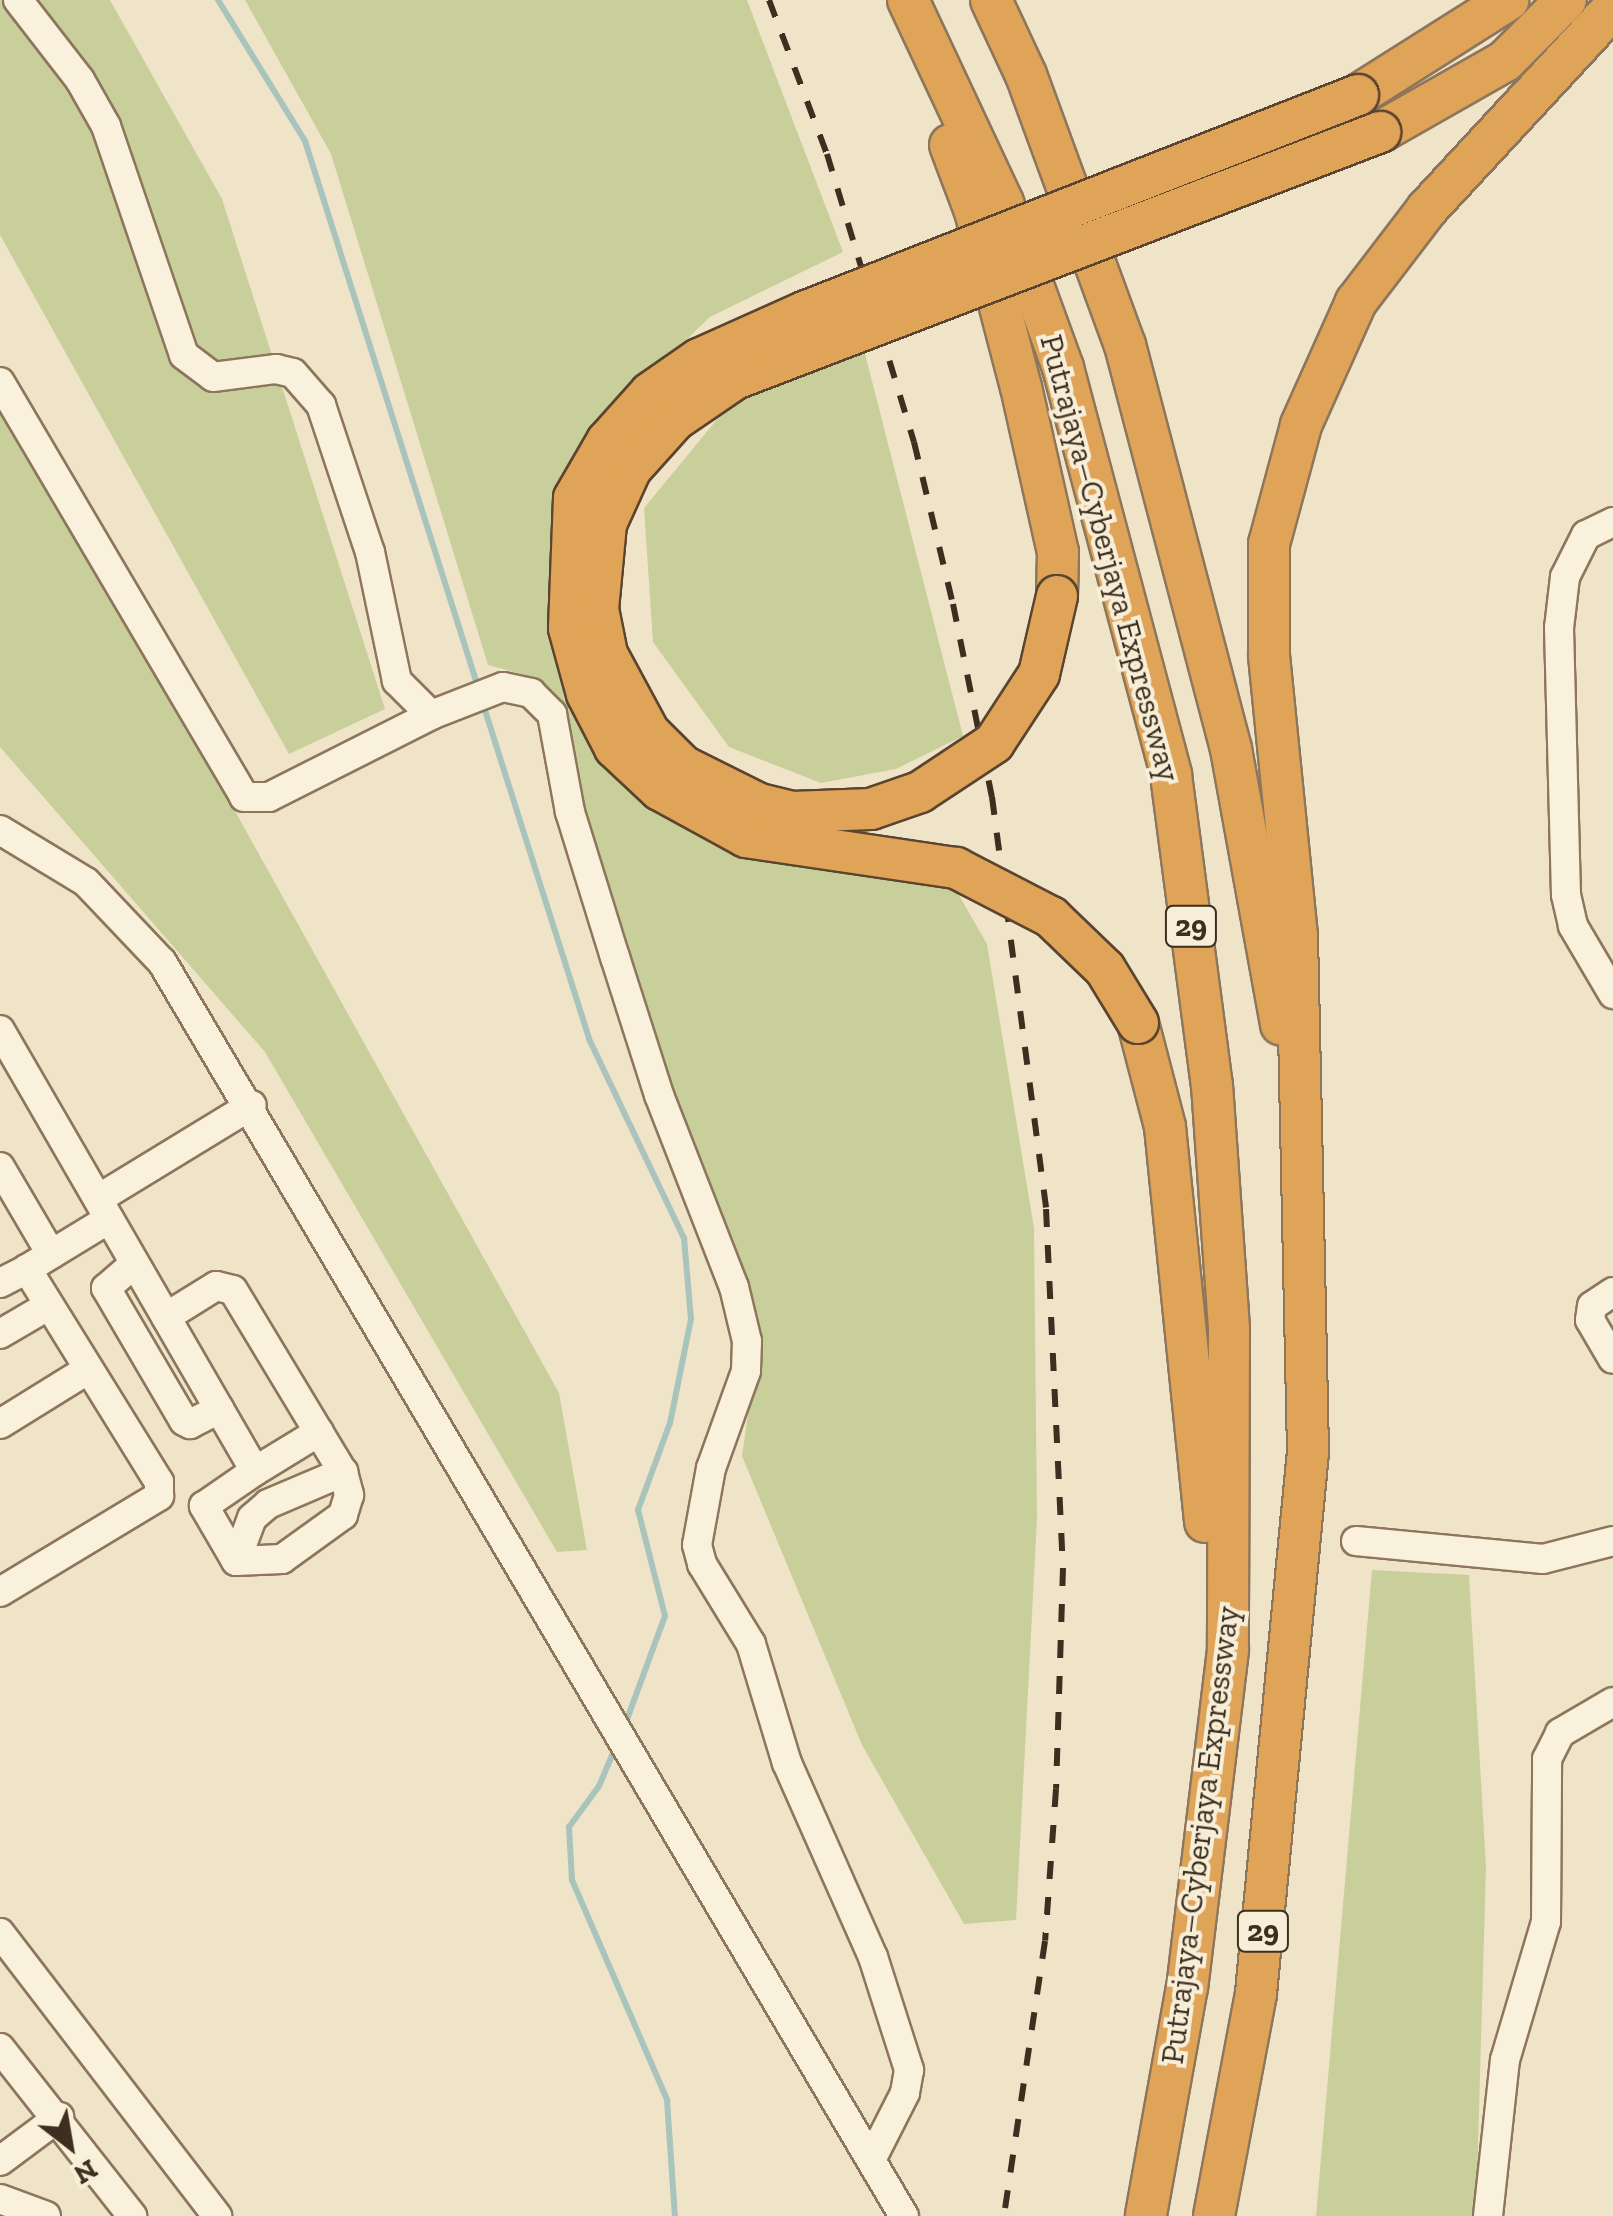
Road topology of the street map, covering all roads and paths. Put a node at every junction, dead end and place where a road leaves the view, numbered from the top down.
1 (18, 0) edge
2 (893, 0) edge
3 (908, 0) edge
4 (991, 0) edge
5 (1508, 0) edge
6 (1566, 0) edge
7 (1613, 8) edge
8 (0, 382) edge
9 (1613, 522) edge
10 (438, 712) junction
11 (0, 830) edge
12 (1613, 994) edge
13 (0, 1030) edge
14 (252, 1106) junction
15 (1306, 1166) junction
16 (0, 1167) edge
17 (104, 1209) junction
18 (51, 1254) junction
19 (134, 1264) junction
20 (27, 1269) junction
21 (0, 1283) edge
22 (1613, 1292) edge
23 (48, 1306) junction
24 (166, 1317) junction
25 (0, 1334) edge
26 (1613, 1359) edge
27 (87, 1370) junction
28 (219, 1409) junction
29 (0, 1424) edge
30 (319, 1432) junction
31 (254, 1470) junction
32 (343, 1472) junction
33 (1356, 1541) dead end
34 (1613, 1542) edge
35 (236, 1561) junction
36 (0, 1592) edge
37 (1613, 1702) edge
38 (1199, 1896) junction
39 (0, 1933) edge
40 (0, 2048) edge
41 (59, 2117) junction
42 (871, 2160) junction
43 (0, 2162) edge
44 (0, 2200) edge
45 (46, 2216) edge
46 (132, 2216) edge
47 (217, 2216) edge
48 (904, 2216) edge
49 (1146, 2216) edge
50 (1214, 2216) edge
51 (1488, 2216) edge

1 - 10 street
2 - 6 highway, bridge
3 - 38 highway, Putrajaya–Cyberjaya Expressway / 29
4 - 15 highway, Putrajaya–Cyberjaya Expressway / 29
5 - 38 highway, bridge
7 - 15 highway
8 - 10 street
9 - 12 street
10 - 42 street
11 - 14 street
13 - 17 street
14 - 17 street
14 - 42 street
15 - 50 highway, Putrajaya–Cyberjaya Expressway / 29
16 - 18 street
17 - 18 street
17 - 19 street
18 - 20 street
19 - 24 street
19 - 28 street
20 - 21 street
20 - 23 street
22 - 26 street
23 - 25 street
23 - 27 street
24 - 28 street
24 - 30 street
27 - 29 street
27 - 36 street
28 - 31 street
30 - 31 street
30 - 32 street
31 - 35 street
32 - 35 street
32 - 35 street
33 - 34 street
37 - 51 street
38 - 49 highway, Putrajaya–Cyberjaya Expressway / 29
39 - 47 street
40 - 41 street
41 - 43 street
41 - 46 street
42 - 48 street
44 - 45 street

